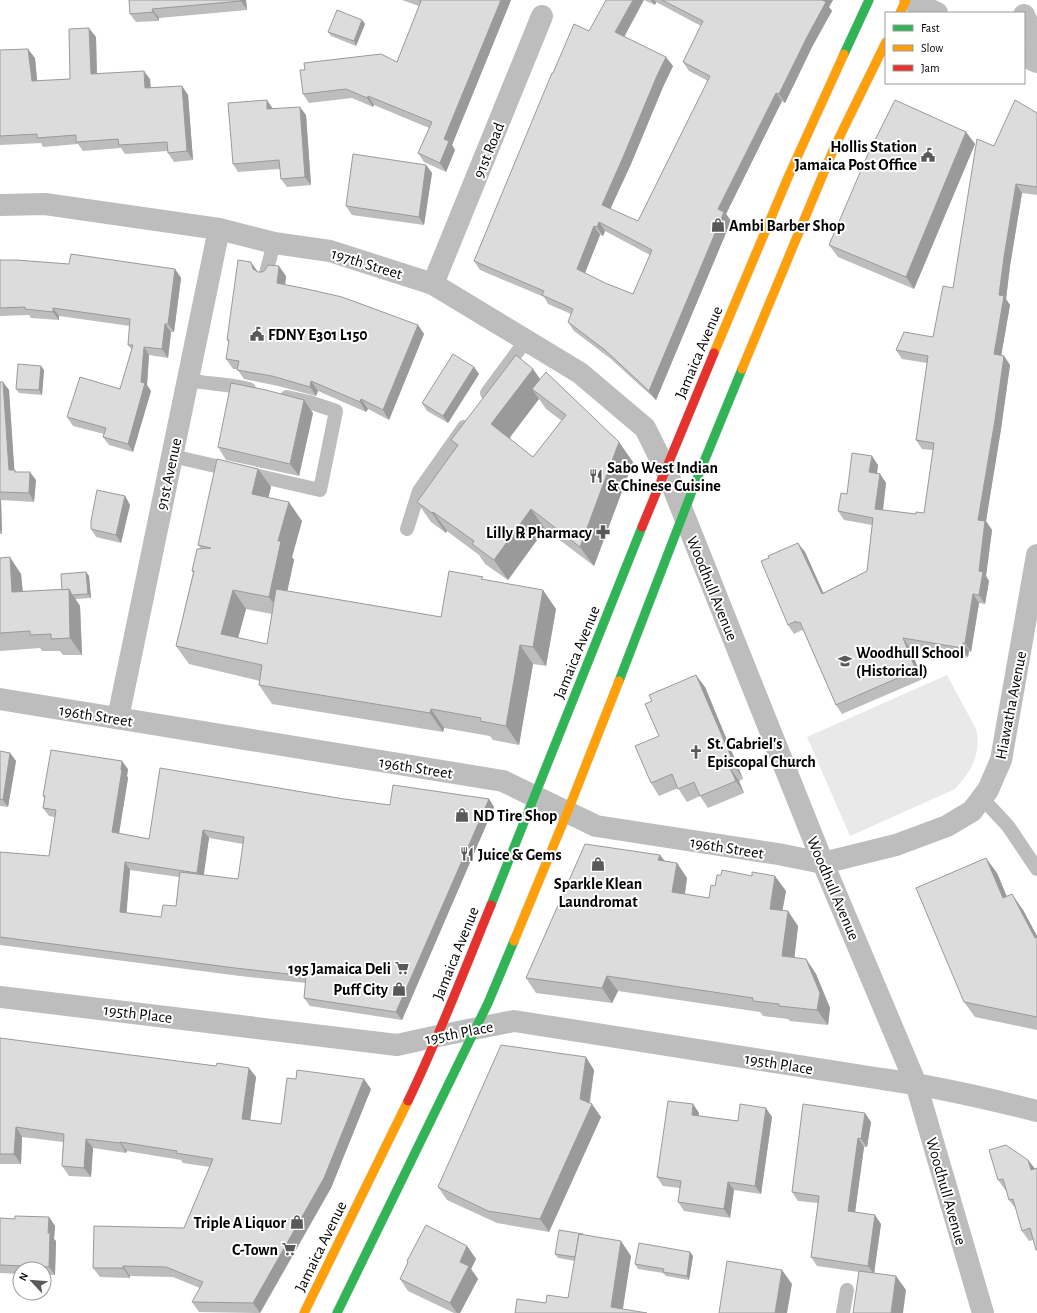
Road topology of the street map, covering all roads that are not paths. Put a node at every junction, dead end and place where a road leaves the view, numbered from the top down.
1 (869, 0) edge
2 (906, 0) edge
3 (910, 0) edge
4 (1017, 0) edge
5 (900, 12) edge
6 (935, 12) edge
7 (1023, 12) edge
8 (542, 16) dead end
9 (1025, 16) edge
10 (1037, 43) edge
11 (885, 44) edge
12 (1025, 56) edge
13 (1037, 62) edge
14 (0, 205) edge
15 (219, 229) junction
16 (274, 243) junction
17 (266, 273) edge
18 (434, 284) junction
19 (526, 340) junction
20 (188, 380) junction
21 (262, 392) edge
22 (278, 395) edge
23 (481, 402) edge
24 (472, 415) edge
25 (172, 456) junction
26 (666, 470) junction
27 (684, 514) junction
28 (407, 528) dead end
29 (1037, 555) edge
30 (0, 699) edge
31 (118, 718) junction
32 (534, 796) junction
33 (982, 798) junction
34 (567, 813) junction
35 (823, 863) junction
36 (1037, 870) edge
37 (0, 997) edge
38 (477, 1028) junction
39 (438, 1036) junction
40 (916, 1084) junction
41 (1037, 1111) edge
42 (847, 1290) dead end
43 (304, 1313) edge
44 (337, 1313) edge
45 (843, 1313) edge
46 (983, 1313) edge

1 - 26 main road, Jamaica Avenue
2 - 5 main road
3 - 6 street
4 - 7 street
8 - 18 street, 91st Road
9 - 10 street
11 - 27 main road
12 - 13 street
14 - 15 street, 197th Street
15 - 16 street, 197th Street
15 - 20 street, 91st Avenue
16 - 17 lane
16 - 18 street, 197th Street
18 - 19 street, 197th Street
19 - 23 lane
19 - 26 street, 197th Street
20 - 21 lane
20 - 25 street, 91st Avenue
22 - 25 lane
24 - 28 lane
25 - 31 street, 91st Avenue
26 - 27 street, Woodhull Avenue
26 - 32 main road, Jamaica Avenue
27 - 34 main road
27 - 35 street, Woodhull Avenue
29 - 33 street, Hiawatha Avenue
30 - 31 street, 196th Street
31 - 32 street, 196th Street
32 - 34 street, 196th Street
32 - 39 main road, Jamaica Avenue
33 - 35 street, Hiawatha Avenue
33 - 36 lane
34 - 35 street, 196th Street
34 - 38 main road
35 - 40 street, Woodhull Avenue
37 - 39 street, 195th Place
38 - 39 street, 195th Place
38 - 40 street, 195th Place
38 - 44 main road
39 - 43 main road, Jamaica Avenue
40 - 41 street, 195th Place
40 - 46 street, Woodhull Avenue
42 - 45 lane

